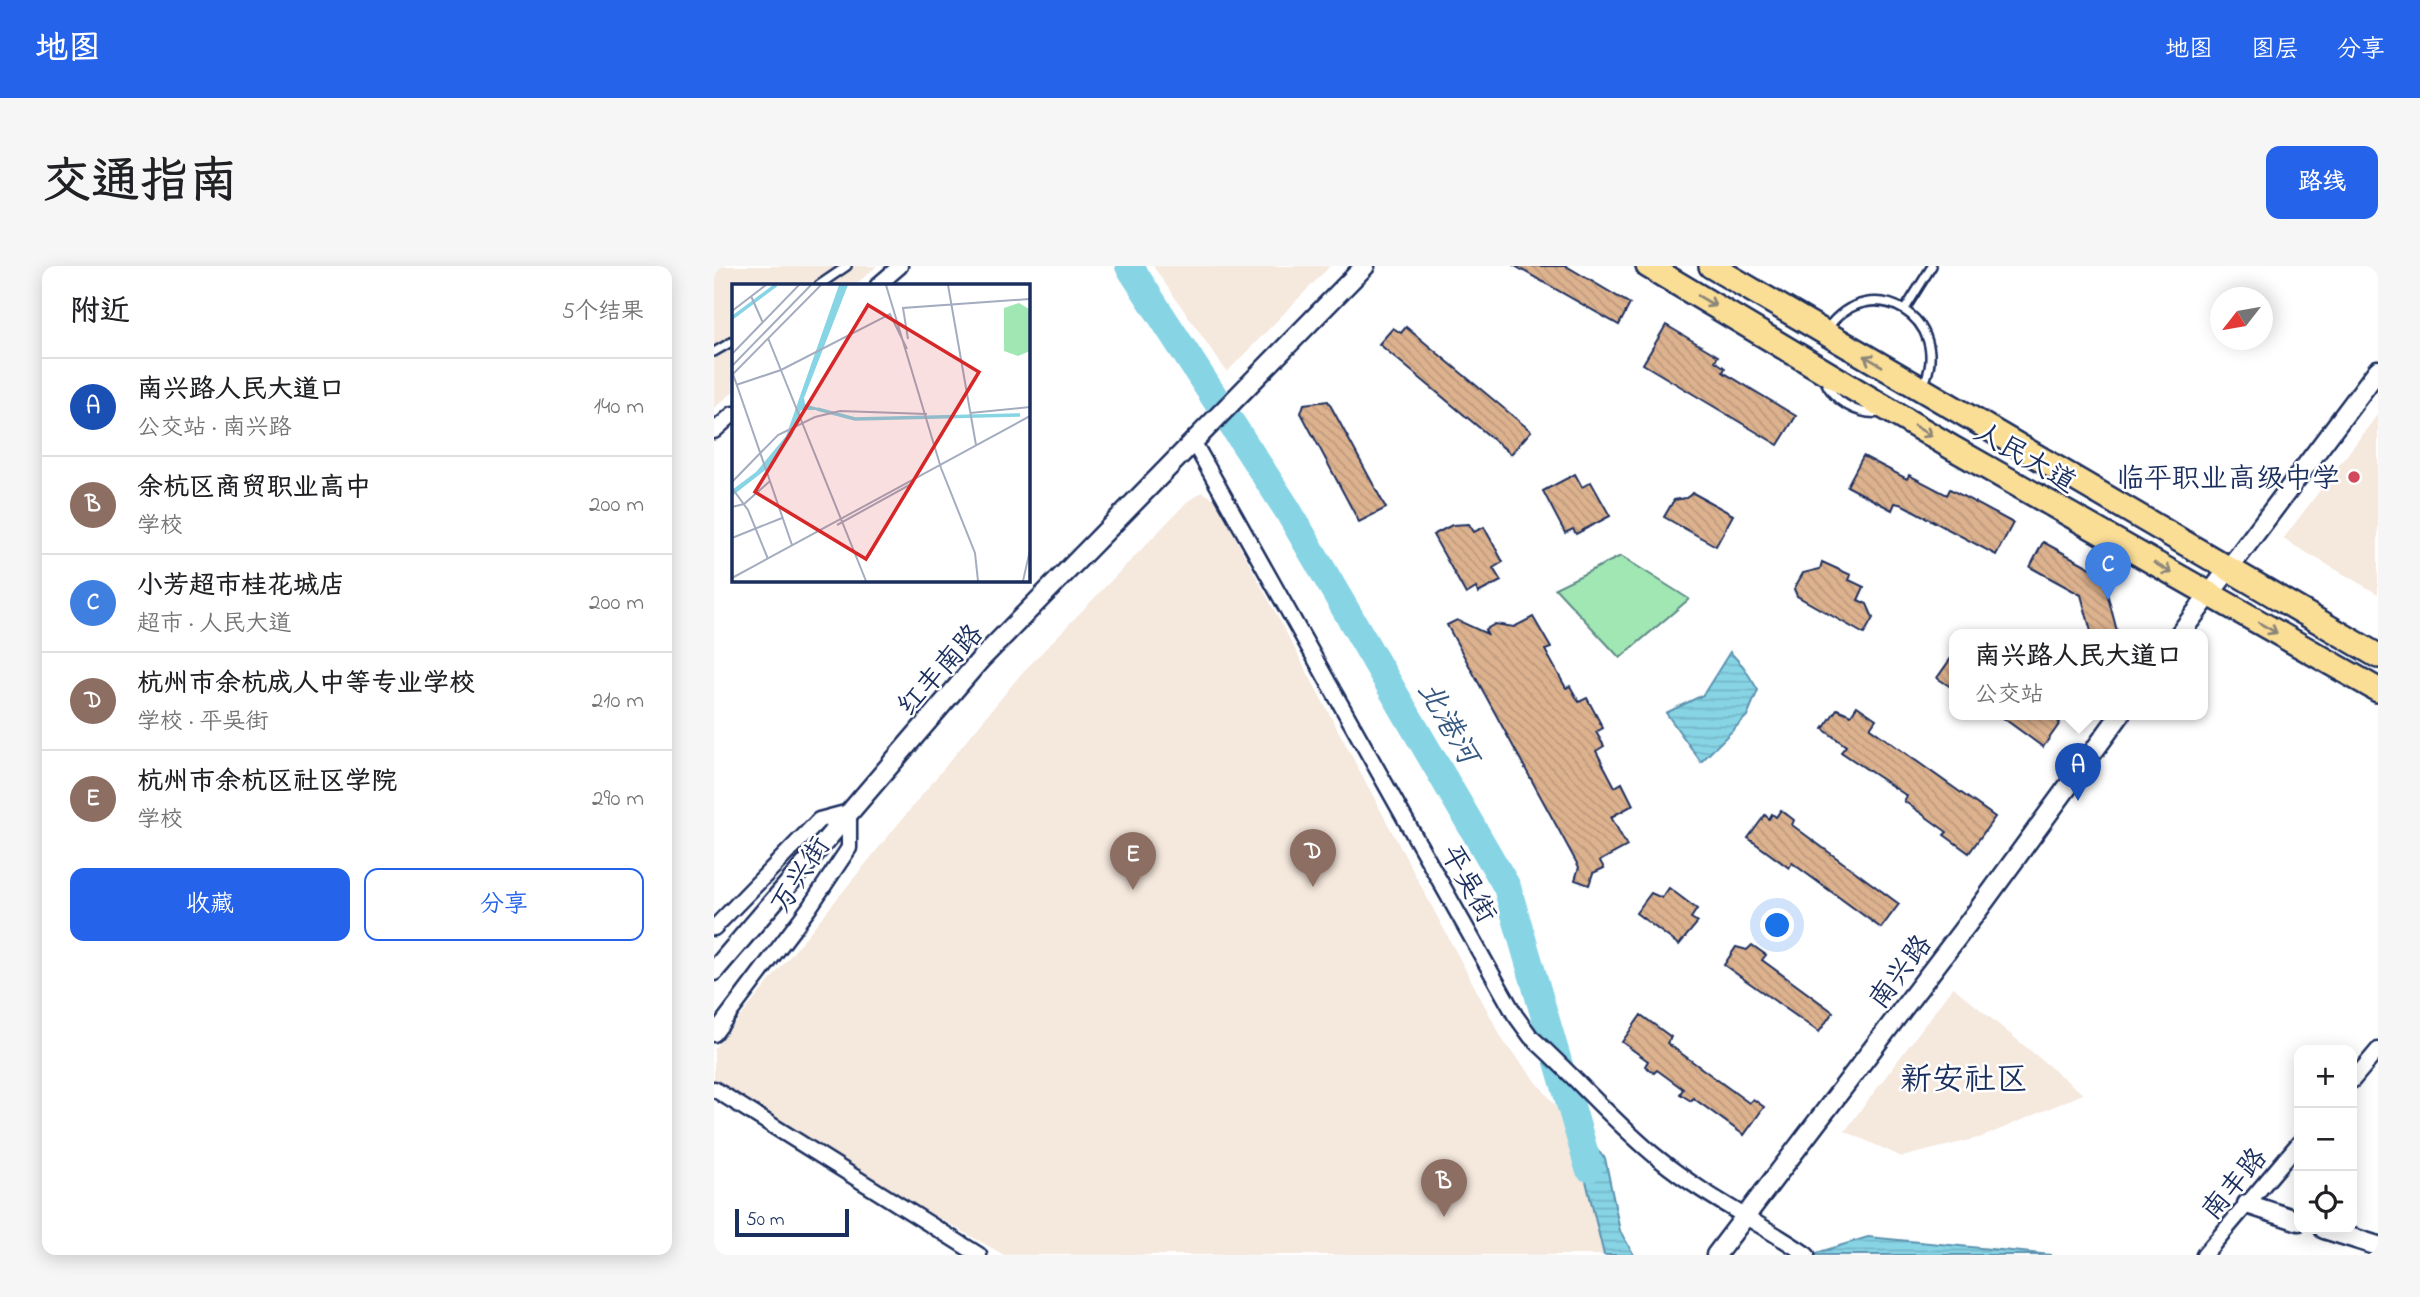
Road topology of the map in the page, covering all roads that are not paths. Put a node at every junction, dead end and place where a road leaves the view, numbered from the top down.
1 (847, 266) edge
2 (900, 266) edge
3 (1366, 266) edge
4 (1648, 266) edge
5 (1711, 266) edge
6 (1932, 266) edge
7 (820, 284) edge
8 (879, 284) edge
9 (1905, 309) junction
10 (1825, 332) junction
11 (732, 342) edge
12 (714, 352) edge
13 (1820, 369) dead end
14 (2378, 370) edge
15 (1922, 389) junction
16 (1891, 411) junction
17 (732, 415) edge
18 (714, 431) edge
19 (1194, 442) junction
20 (2228, 567) junction
21 (2209, 594) junction
22 (2183, 629) edge
23 (2378, 656) edge
24 (2378, 691) edge
25 (2116, 720) edge
26 (849, 812) junction
27 (714, 928) edge
28 (714, 971) edge
29 (714, 1034) edge
30 (2378, 1050) edge
31 (2357, 1075) edge
32 (714, 1089) edge
33 (2294, 1149) edge
34 (2247, 1204) junction
35 (1748, 1216) junction
36 (2294, 1219) edge
37 (2340, 1234) edge
38 (2378, 1246) edge
39 (1805, 1254) edge
40 (979, 1255) edge
41 (1716, 1255) edge
42 (2204, 1255) edge

1 - 7 lane
2 - 8 street
3 - 19 street, 红丰南路
4 -> 16 main road, 人民大道
5 - 10 main road, 人民大道
6 - 9 lane
9 - 10 lane
9 - 15 lane
15 -> 10 main road, 人民大道
11 - 12 lane
13 - 16 lane
14 - 20 street
15 - 20 main road, 人民大道
16 -> 21 main road, 人民大道
17 - 18 street
19 - 26 street, 红丰南路
19 - 35 street, 平吴街
20 - 21 street
20 - 23 main road, 人民大道
21 - 22 street
21 -> 24 main road, 人民大道
25 - 35 street, 南兴路
26 - 27 street, 万兴街
26 - 28 street, 红丰南路
26 - 29 street, 万兴街
30 - 31 street
32 - 40 street
33 - 34 street, 南丰路
34 - 36 street
34 - 42 street, 南丰路
35 - 39 street, 平吴街
35 - 41 street, 南兴路
37 - 38 street

